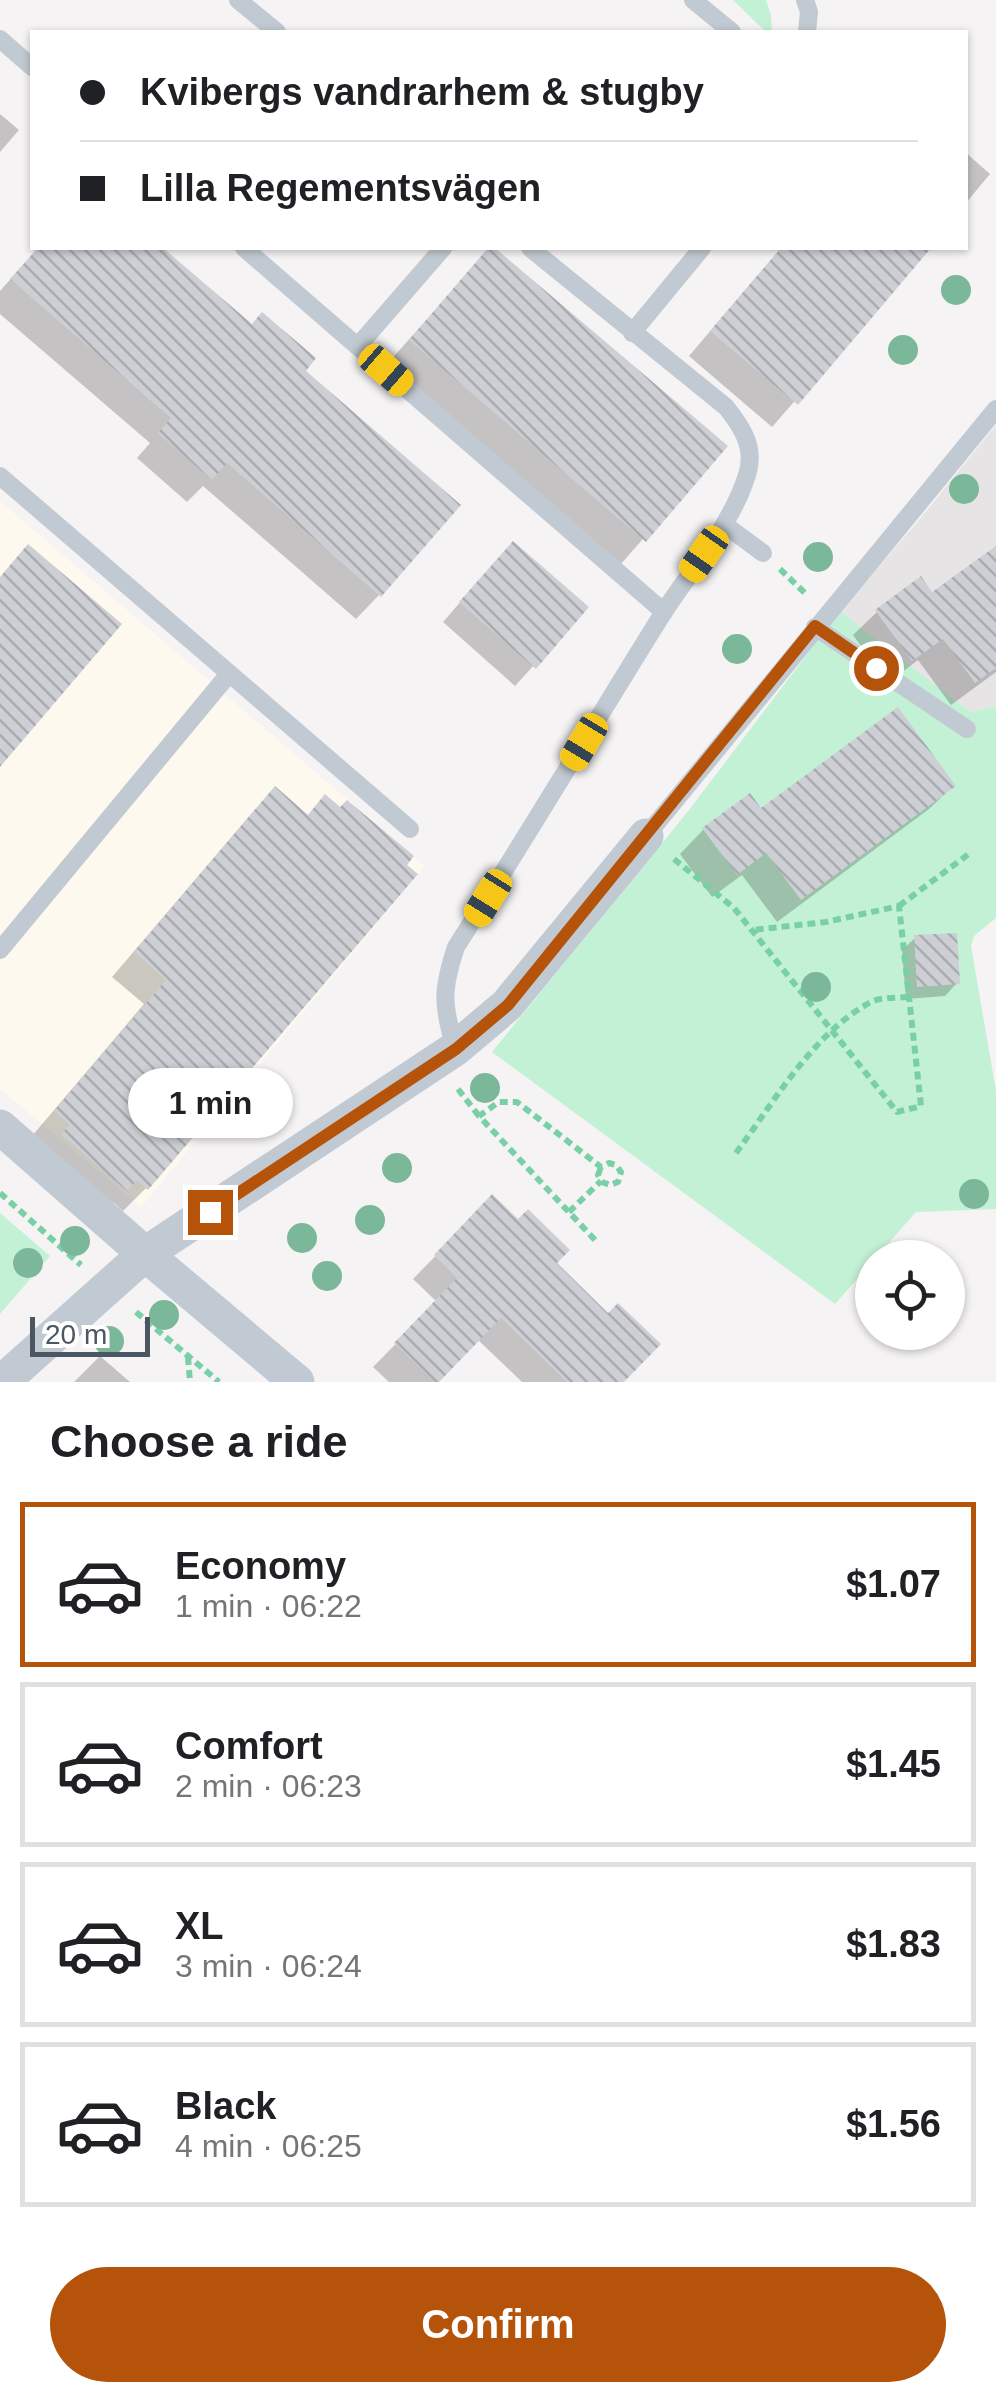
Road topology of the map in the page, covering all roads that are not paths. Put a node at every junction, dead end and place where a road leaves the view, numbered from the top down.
1 (238, 0) edge
2 (693, 0) edge
3 (805, 0) edge
4 (275, 30) edge
5 (730, 30) edge
6 (807, 30) edge
7 (0, 39) edge
8 (30, 65) edge
9 (246, 250) edge
10 (441, 250) edge
11 (532, 250) edge
12 (700, 250) edge
13 (632, 332) junction
14 (358, 346) junction
15 (996, 409) edge
16 (0, 476) edge
17 (724, 525) junction
18 (763, 553) road end
19 (664, 612) junction
20 (820, 620) junction
21 (228, 674) junction
22 (967, 729) dead end
23 (410, 829) dead end
24 (646, 836) joint
25 (0, 950) edge
26 (456, 1049) junction
27 (0, 1127) edge
28 (144, 1254) junction
29 (2, 1382) edge
30 (297, 1382) edge

1 - 4 lane
2 - 5 lane
3 - 6 lane
7 - 8 lane
9 - 14 lane
10 - 14 lane
11 - 13 lane
12 - 13 lane
13 - 17 lane
14 - 19 lane
15 - 20 lane
16 - 21 lane
17 - 18 lane
17 - 19 lane
19 - 26 lane
20 - 22 lane
20 - 24 lane
21 - 23 lane
21 - 25 lane
24 - 26 street
26 - 28 street
27 - 28 street
28 - 29 street
28 - 30 street

